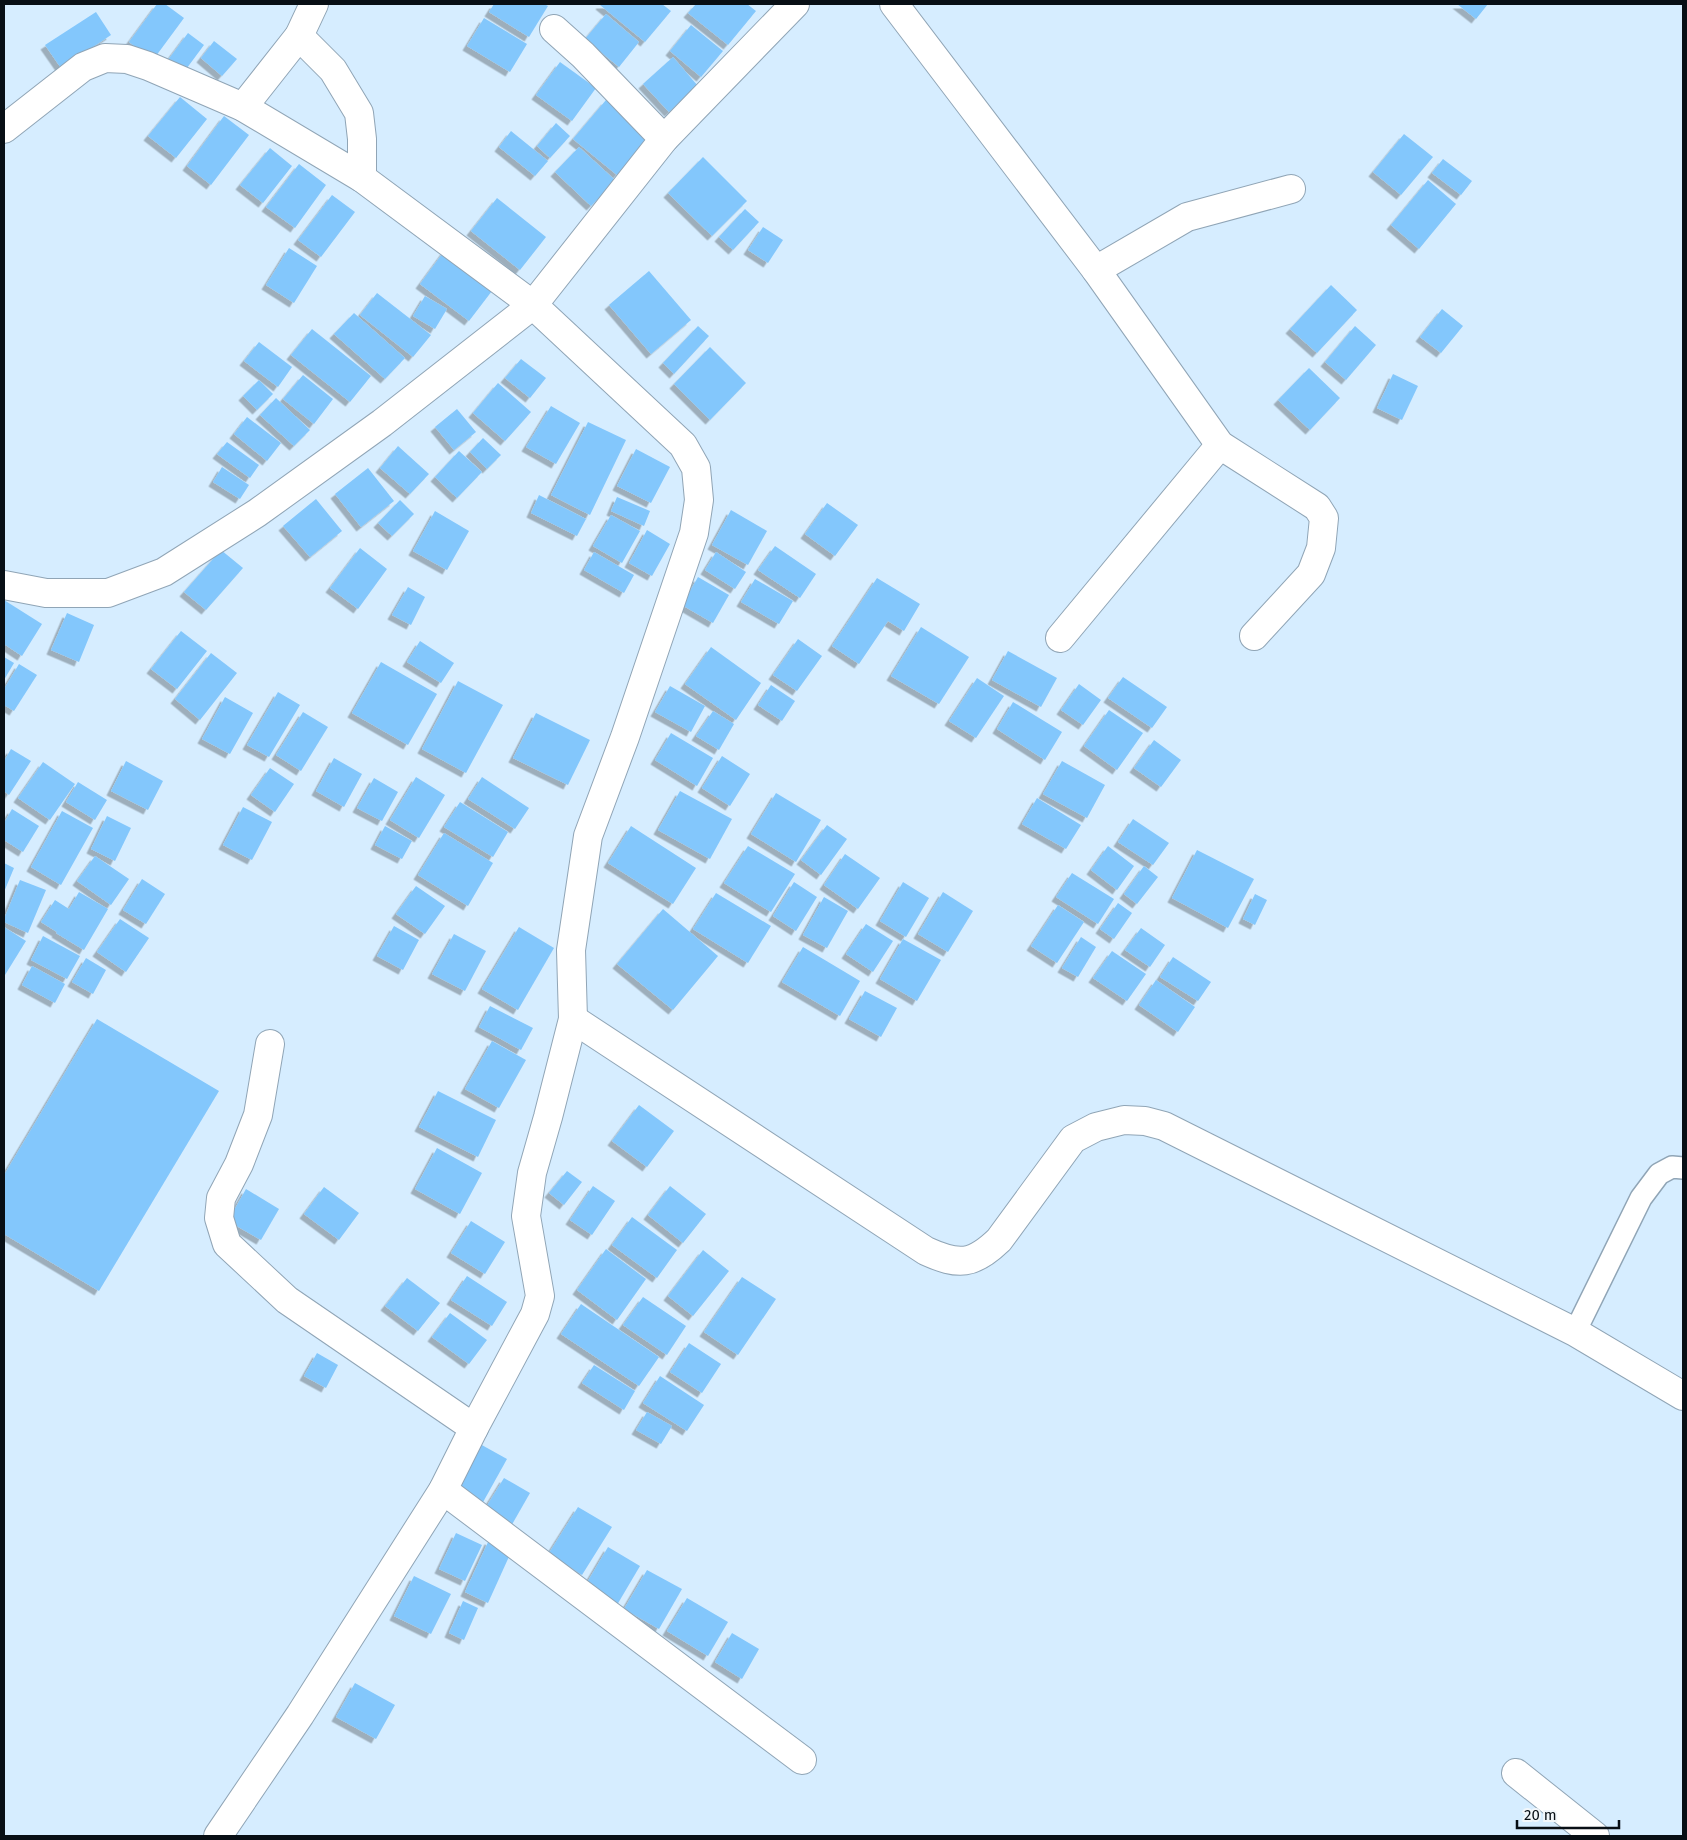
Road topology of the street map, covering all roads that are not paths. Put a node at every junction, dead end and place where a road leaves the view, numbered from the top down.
1 (314, 4) edge
2 (795, 4) edge
3 (894, 4) edge
4 (554, 29) dead end
5 (298, 36) junction
6 (243, 107) junction
7 (4, 129) edge
8 (664, 139) junction
9 (362, 178) junction
10 (1291, 189) dead end
11 (1096, 270) junction
12 (533, 305) junction
13 (1220, 445) junction
14 (4, 585) edge
15 (1254, 636) dead end
16 (1060, 638) dead end
17 (573, 1020) junction
18 (270, 1044) dead end
19 (1683, 1168) edge
20 (1575, 1332) junction
21 (1683, 1396) edge
22 (474, 1428) junction
23 (443, 1490) junction
24 (802, 1760) dead end
25 (1516, 1773) dead end
26 (218, 1836) edge
27 (1595, 1836) edge

1 - 5 street
2 - 8 street
3 - 11 street
4 - 8 street
5 - 6 street
5 - 9 street
6 - 7 street
6 - 9 street
8 - 12 street
9 - 12 street
10 - 11 street
11 - 13 street
12 - 14 street
12 - 17 street
13 - 15 street
13 - 16 street
17 - 20 street
17 - 22 street
18 - 22 street
19 - 20 lane
20 - 21 street
22 - 23 street
23 - 24 street
23 - 26 street
25 - 27 street

